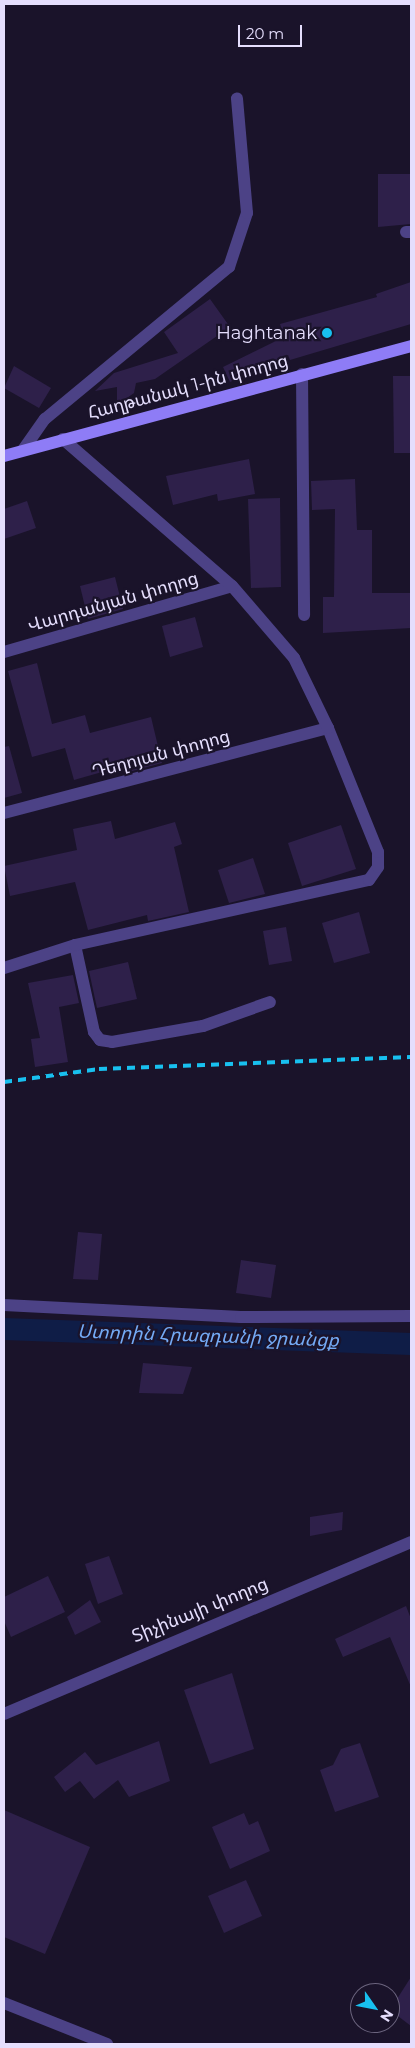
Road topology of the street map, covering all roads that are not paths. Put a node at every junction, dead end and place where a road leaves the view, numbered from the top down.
1 (237, 98) dead end
2 (411, 346) edge
3 (302, 374) junction
4 (63, 439) junction
5 (23, 450) junction
6 (4, 456) edge
7 (232, 586) junction
8 (304, 615) dead end
9 (4, 652) edge
10 (328, 728) junction
11 (4, 813) edge
12 (75, 945) junction
13 (4, 968) edge
14 (270, 1002) dead end
15 (4, 1305) edge
16 (411, 1316) edge
17 (411, 1542) edge
18 (4, 1714) edge
19 (4, 2003) edge
20 (107, 2044) edge

1 - 5 street
2 - 3 main road, Հաղթանակ 1-ին փողոց
3 - 4 main road, Հաղթանակ 1-ին փողոց
3 - 8 street
4 - 5 main road, Հաղթանակ 1-ին փողոց
4 - 7 street
5 - 6 main road, Հաղթանակ 1-ին փողոց
7 - 9 street, Վարդանյան փողոց
7 - 10 street
10 - 11 street, Դեղոյան փողոց
10 - 12 street
12 - 13 street
12 - 14 street
15 - 16 street
17 - 18 street, Տիչինայի փողոց
19 - 20 street

